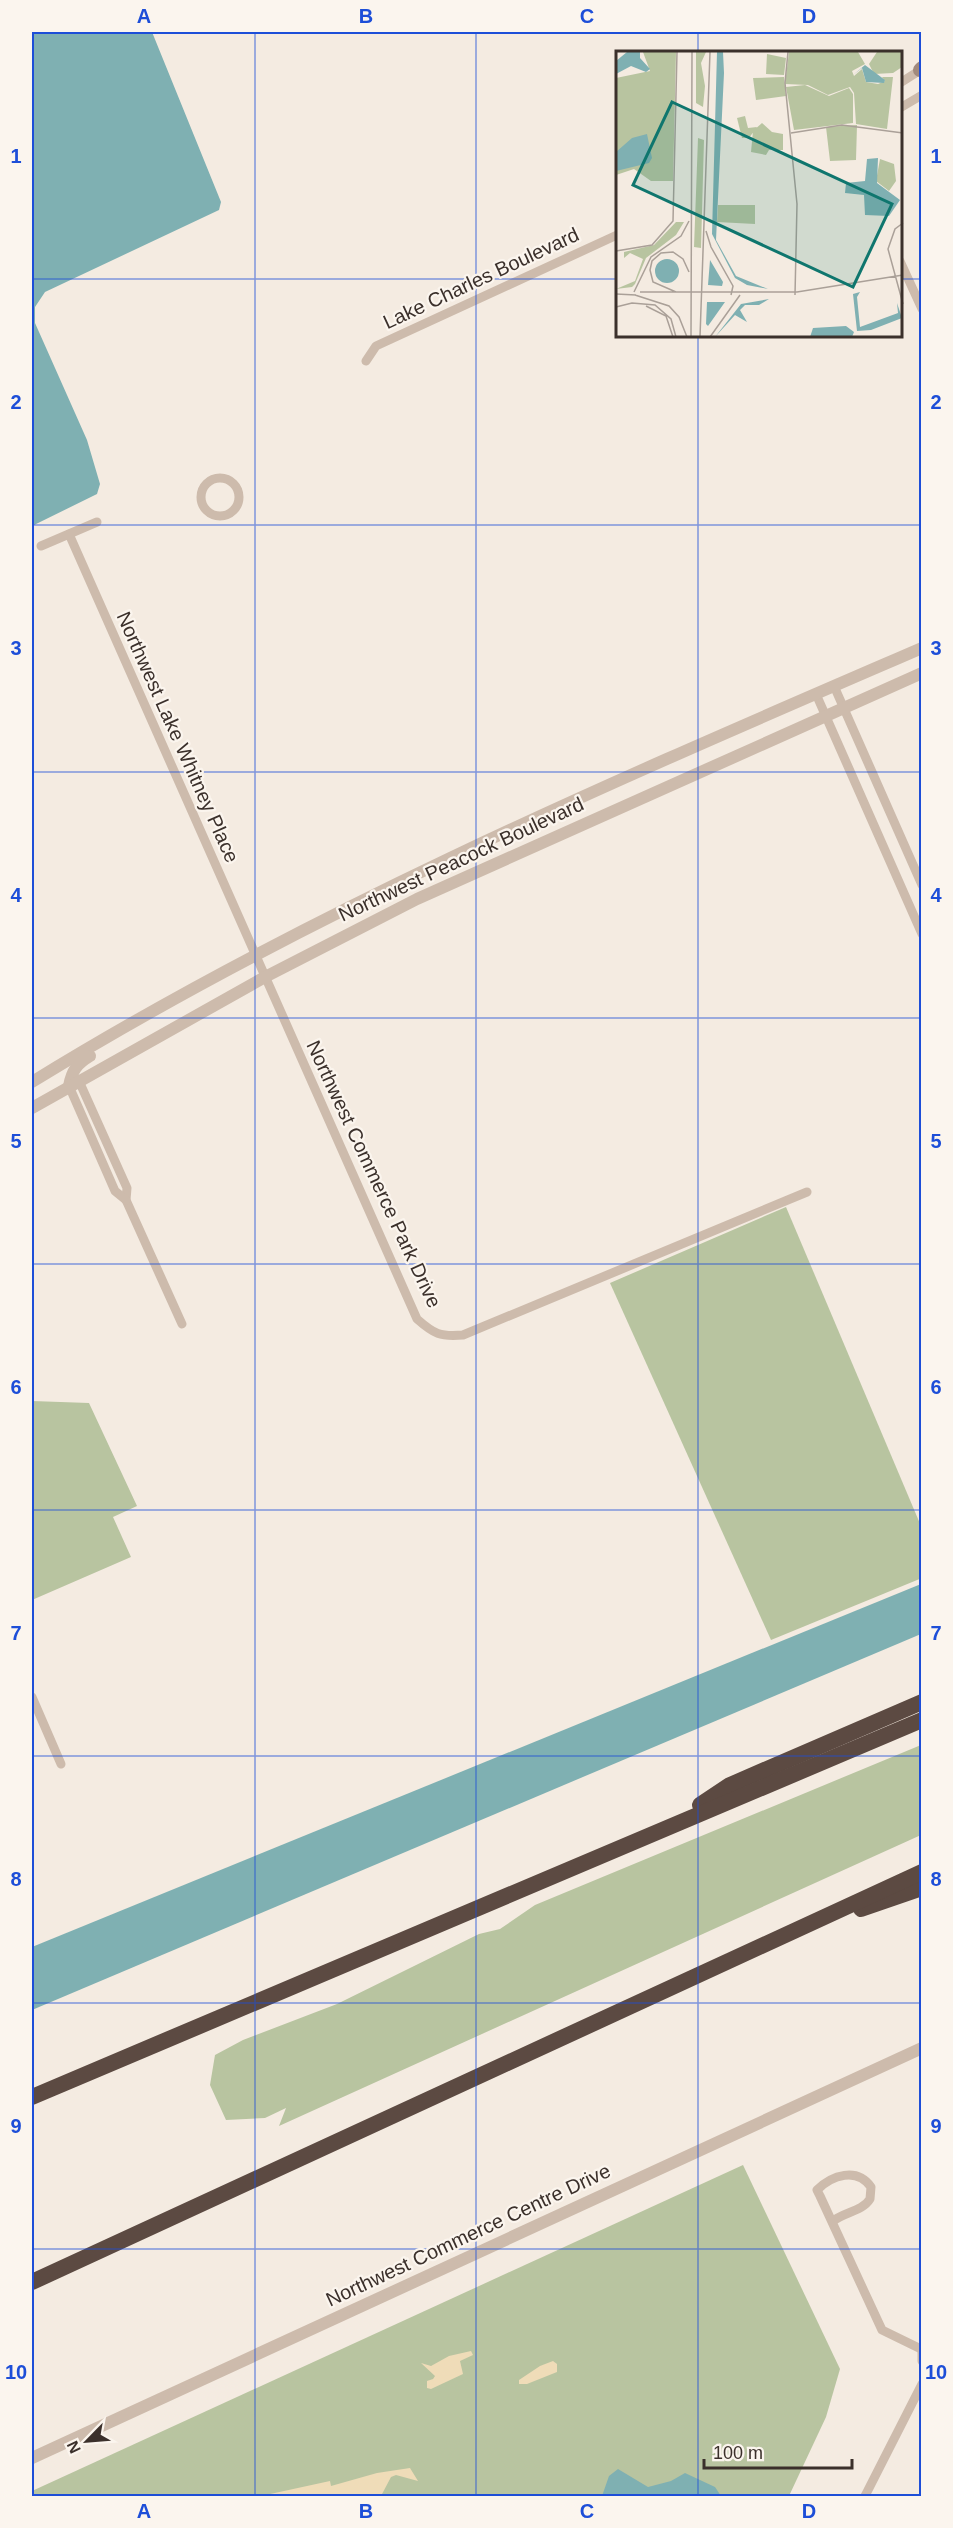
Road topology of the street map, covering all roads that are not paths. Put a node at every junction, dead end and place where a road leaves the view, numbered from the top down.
1 (921, 69) edge
2 (902, 82) edge
3 (921, 95) edge
4 (902, 107) edge
5 (616, 236) edge
6 (902, 266) edge
7 (921, 309) edge
8 (366, 361) dead end
9 (237, 489) joint
10 (97, 522) dead end
11 (69, 534) junction
12 (41, 546) dead end
13 (921, 648) edge
14 (921, 673) edge
15 (834, 686) junction
16 (816, 694) junction
17 (843, 708) junction
18 (825, 716) junction
19 (898, 833) junction
20 (880, 841) junction
21 (921, 885) edge
22 (921, 934) edge
23 (255, 954) junction
24 (265, 977) junction
25 (157, 1010) junction
26 (32, 1082) edge
27 (74, 1083) junction
28 (32, 1108) edge
29 (807, 1192) dead end
30 (182, 1324) dead end
31 (32, 1697) edge
32 (921, 1702) edge
33 (921, 1720) edge
34 (62, 1764) dead end
35 (666, 1828) junction
36 (921, 1872) edge
37 (921, 1888) edge
38 (806, 1925) junction
39 (921, 2048) edge
40 (32, 2097) edge
41 (832, 2222) junction
42 (32, 2282) edge
43 (921, 2348) edge
44 (921, 2361) edge
45 (921, 2384) edge
46 (32, 2458) edge
47 (865, 2496) edge

1 - 2 street
3 - 4 street
5 - 8 street, Lake Charles Boulevard
6 - 7 street
9 - 9 street
10 - 11 street
11 - 12 street
11 - 23 street, Northwest Lake Whitney Place
13 - 15 street, Northwest Peacock Boulevard
14 - 17 street, Northwest Peacock Boulevard
15 - 16 street, Northwest Peacock Boulevard
15 - 17 street
16 - 18 street
16 - 23 street, Northwest Peacock Boulevard
17 - 18 street, Northwest Peacock Boulevard
17 - 19 street
18 - 20 street
18 - 24 street, Northwest Peacock Boulevard
19 - 20 street
19 - 21 street
20 - 22 street
23 - 24 street, Northwest Commerce Park Drive
23 - 25 street, Northwest Peacock Boulevard
24 - 27 street, Northwest Peacock Boulevard
24 - 29 street, Northwest Commerce Park Drive
25 - 26 street, Northwest Peacock Boulevard
25 - 27 street
27 - 28 street, Northwest Peacock Boulevard
27 - 30 street
31 - 34 street
32 - 35 highway
33 - 35 highway
35 - 40 highway
36 - 38 highway
37 - 38 highway
38 - 42 highway
39 - 46 street, Northwest Commerce Centre Drive
41 - 41 street
41 - 43 street
43 - 44 street
45 - 47 street

